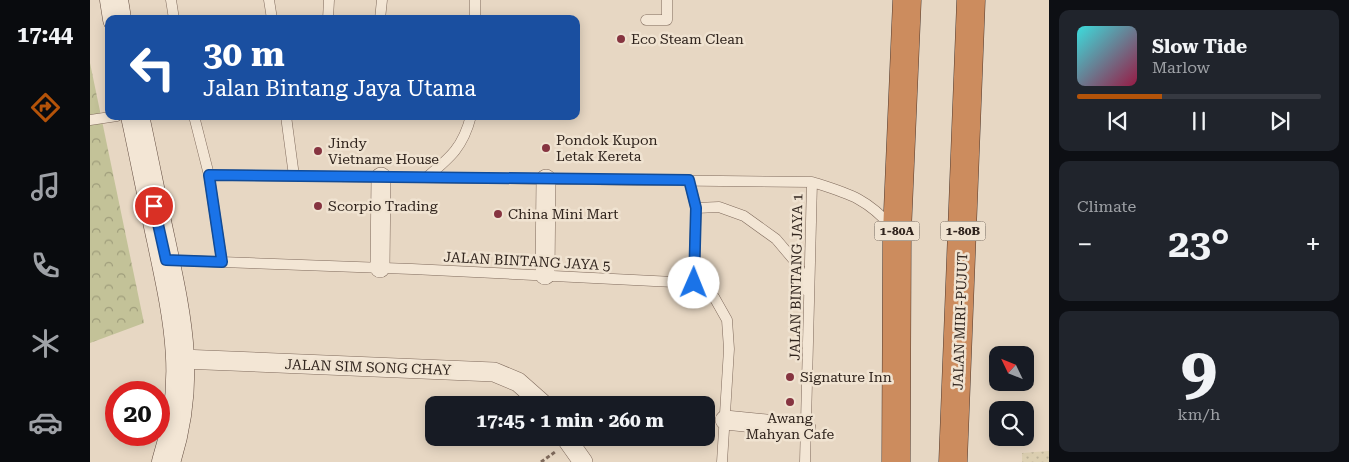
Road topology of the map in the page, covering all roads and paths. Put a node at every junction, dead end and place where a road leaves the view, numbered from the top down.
1 (114, 0) edge
2 (171, 0) edge
3 (269, 0) edge
4 (329, 0) edge
5 (382, 0) edge
6 (475, 0) edge
7 (667, 0) edge
8 (907, 0) edge
9 (971, 0) edge
10 (116, 15) edge
11 (173, 15) edge
12 (271, 15) edge
13 (328, 15) edge
14 (380, 15) edge
15 (475, 15) edge
16 (646, 20) dead end
17 (105, 118) edge
18 (90, 120) edge
19 (136, 120) edge
20 (195, 120) edge
21 (287, 120) edge
22 (470, 120) edge
23 (209, 175) junction
24 (294, 176) junction
25 (381, 177) junction
26 (427, 177) junction
27 (546, 179) junction
28 (689, 180) junction
29 (812, 182) junction
30 (696, 208) junction
31 (897, 233) junction
32 (166, 260) junction
33 (222, 262) junction
34 (380, 268) junction
35 (545, 275) junction
36 (694, 283) junction
37 (810, 297) junction
38 (181, 359) junction
39 (534, 396) edge
40 (725, 420) junction
41 (806, 428) junction
42 (572, 446) edge
43 (166, 462) edge
44 (583, 462) edge
45 (722, 462) edge
46 (805, 462) edge
47 (896, 462) edge
48 (953, 462) edge

1 - 10 main road
2 - 11 lane
3 - 12 lane
4 - 13 lane
5 - 14 lane
6 - 15 lane
7 - 16 lane
8 - 31 highway, 1-80A
9 - 48 highway, JALAN MIRI-PUJUT / 1-80B
17 - 18 lane
19 - 32 main road
20 - 23 lane
21 - 24 lane
22 - 26 lane
23 - 24 lane
23 - 33 lane
24 - 25 lane
25 - 26 lane
25 - 34 street
26 - 27 lane
27 - 28 lane
27 - 35 street
28 - 29 lane
28 - 30 lane
29 - 31 lane
29 - 37 lane, JALAN BINTANG JAYA 1
30 - 36 lane
30 - 37 lane
31 - 47 highway, 1-80A
32 - 33 lane, JALAN BINTANG JAYA 5
32 - 38 main road
33 - 34 lane, JALAN BINTANG JAYA 5
34 - 35 lane, JALAN BINTANG JAYA 5
35 - 36 lane, JALAN BINTANG JAYA 5
36 - 40 lane
37 - 41 lane, JALAN BINTANG JAYA 1
38 - 39 street, JALAN SIM SONG CHAY
38 - 43 main road
40 - 41 street
40 - 45 lane
41 - 46 lane, JALAN BINTANG JAYA 1
42 - 44 street

